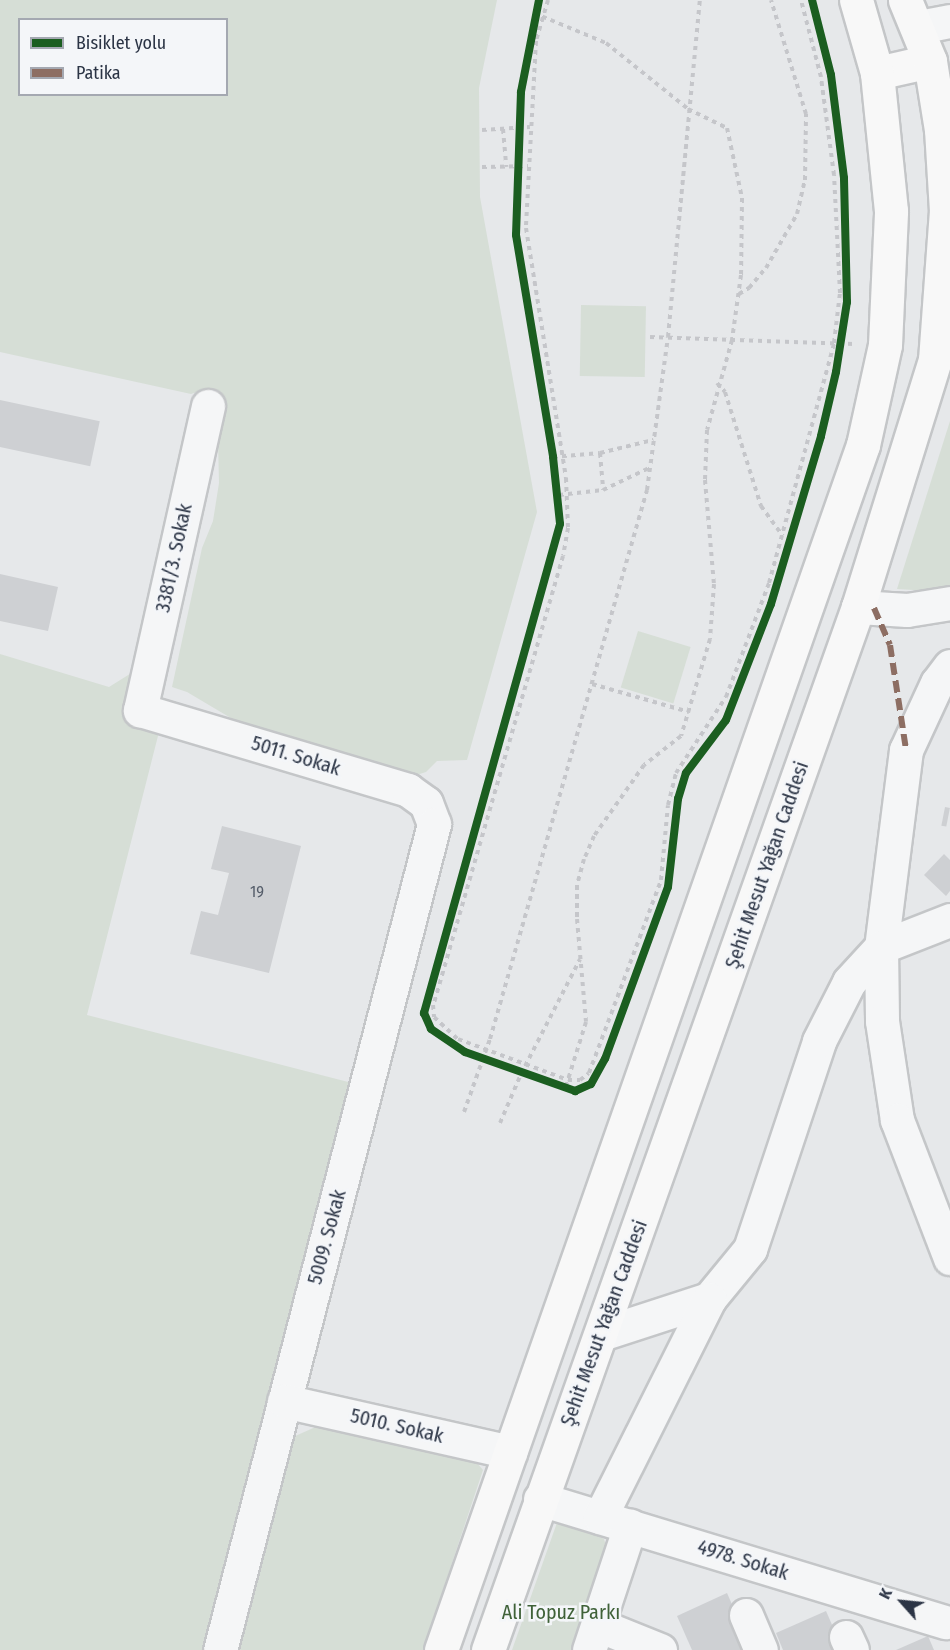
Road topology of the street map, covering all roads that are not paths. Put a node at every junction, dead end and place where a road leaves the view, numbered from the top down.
1 (856, 0) edge
2 (912, 14) edge
3 (950, 21) edge
4 (869, 36) junction
5 (940, 58) edge
6 (877, 73) junction
7 (950, 309) edge
8 (942, 360) edge
9 (208, 406) dead end
10 (950, 603) edge
11 (858, 607) junction
12 (950, 666) edge
13 (140, 710) joint
14 (434, 824) joint
15 (950, 920) edge
16 (880, 947) junction
17 (950, 1258) edge
18 (709, 1299) junction
19 (601, 1334) junction
20 (284, 1401) junction
21 (510, 1452) junction
22 (552, 1467) junction
23 (540, 1499) junction
24 (600, 1517) junction
25 (630, 1526) junction
26 (746, 1614) dead end
27 (594, 1637) edge
28 (947, 1637) edge
29 (220, 1650) edge
30 (441, 1650) edge
31 (488, 1650) edge
32 (660, 1650) edge
33 (762, 1650) edge

1 - 4 main road
2 - 3 street
2 - 4 main road
2 - 5 main road, Şehit Mesut Yağan Caddesi
4 - 6 main road
5 - 6 main road
5 - 8 main road, Şehit Mesut Yağan Caddesi
6 - 21 main road
7 - 8 main road
8 - 11 main road, Şehit Mesut Yağan Caddesi
9 - 13 street, 3381/3. Sokak
10 - 11 street
11 - 19 main road, Şehit Mesut Yağan Caddesi
12 - 16 street
13 - 14 street, 5011. Sokak
14 - 20 street, 5009. Sokak
15 - 16 street
16 - 17 street
16 - 18 street
18 - 19 street
18 - 24 street
19 - 22 main road, Şehit Mesut Yağan Caddesi
20 - 21 street, 5010. Sokak
20 - 29 street, 5009. Sokak
21 - 22 main road
21 - 30 main road
22 - 23 main road, Şehit Mesut Yağan Caddesi
23 - 24 street, 4978. Sokak
23 - 31 main road, Şehit Mesut Yağan Caddesi
24 - 25 street, 4978. Sokak
25 - 27 street
25 - 28 street, 4978. Sokak
26 - 33 street
27 - 32 street

